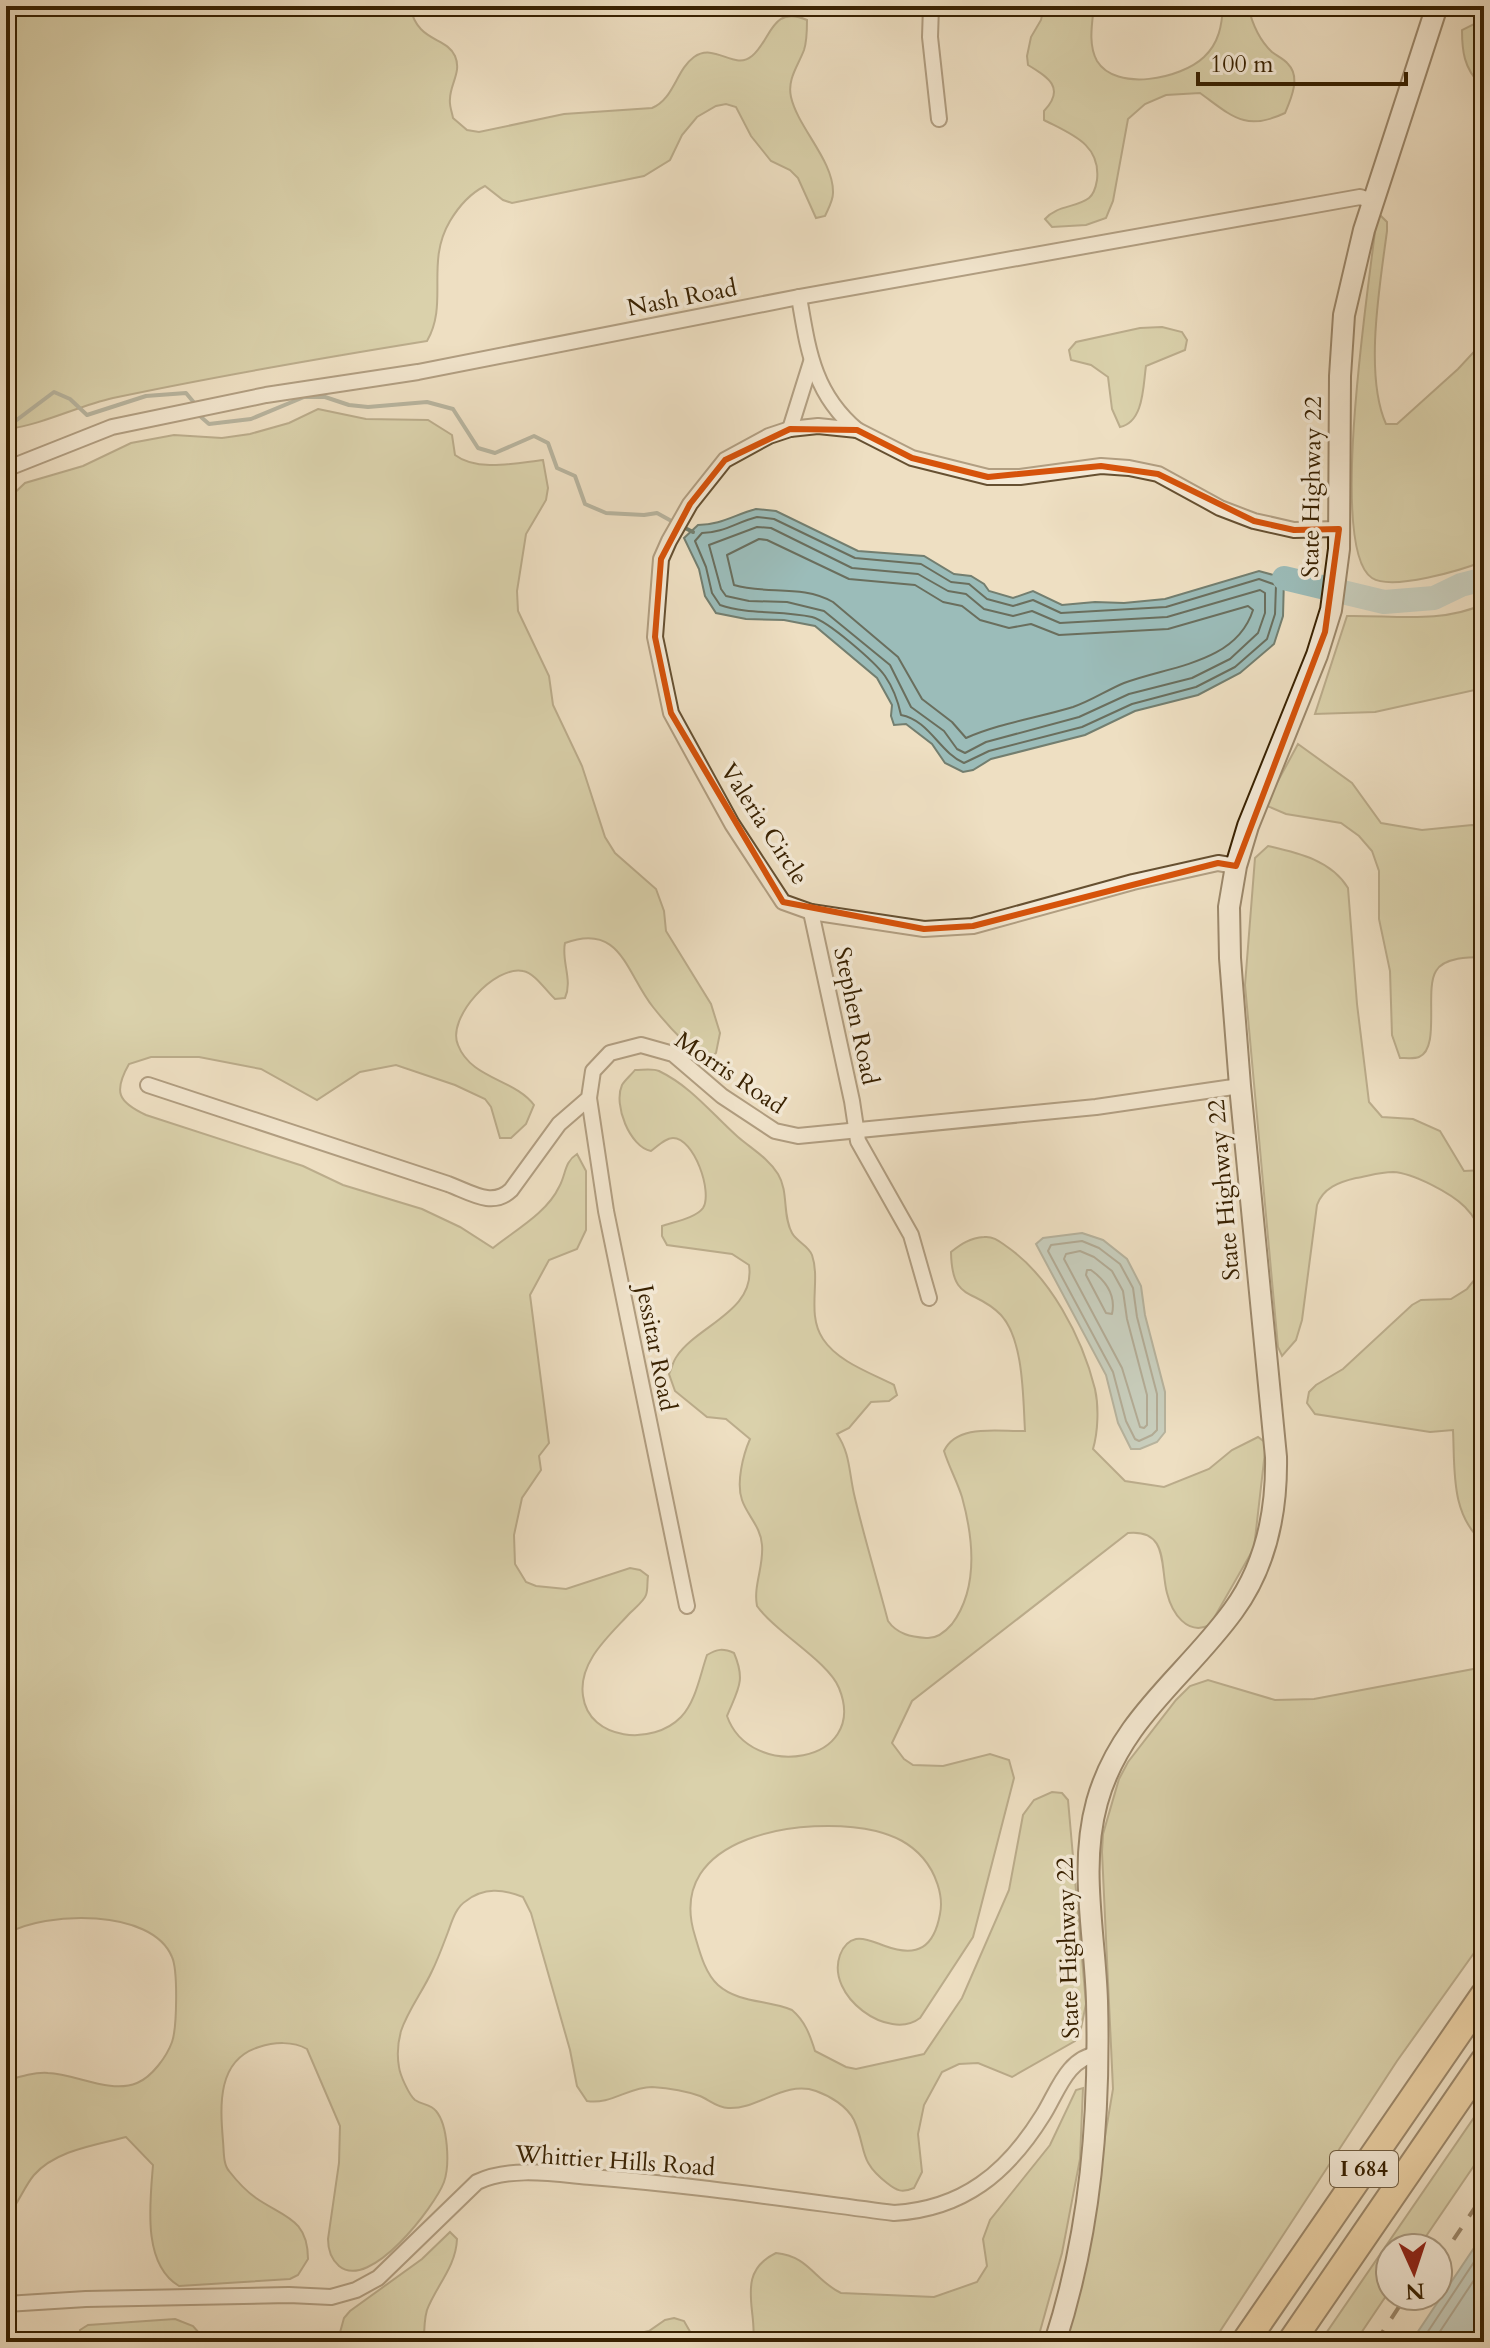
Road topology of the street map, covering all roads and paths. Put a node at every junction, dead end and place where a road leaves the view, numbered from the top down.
1 (931, 6) edge
2 (1437, 6) edge
3 (939, 119) dead end
4 (1373, 201) junction
5 (799, 297) junction
6 (811, 362) junction
7 (790, 429) junction
8 (857, 430) junction
9 (6, 469) edge
10 (1339, 529) junction
11 (1236, 866) junction
12 (811, 912) junction
13 (148, 1085) dead end
14 (1240, 1086) junction
15 (589, 1098) junction
16 (858, 1129) junction
17 (929, 1298) dead end
18 (687, 1606) dead end
19 (1484, 1995) edge
20 (1098, 2054) junction
21 (1484, 2061) edge
22 (6, 2304) edge
23 (1055, 2342) edge
24 (1245, 2342) edge
25 (1291, 2342) edge

1 - 3 street
2 - 4 main road, State Highway 22
4 - 5 street, Nash Road
4 - 10 main road, State Highway 22
5 - 6 street, Valeria Circle
5 - 9 street, Nash Road
6 - 7 street, Valeria Circle
6 - 8 street, Valeria Circle
7 - 8 street, Valeria Circle
7 - 12 street, Valeria Circle
8 - 10 street, Valeria Circle
10 - 11 main road, State Highway 22
11 - 12 street, Valeria Circle
11 - 14 main road, State Highway 22
12 - 16 street, Stephen Road
13 - 15 street, Morris Road
14 - 16 street, Morris Road
14 - 20 main road, State Highway 22
15 - 16 street, Morris Road
15 - 18 street, Jessitar Road
16 - 17 street, Stephen Road
19 - 24 highway, I 684
20 - 22 street, Whittier Hills Road
20 - 23 main road, State Highway 22
21 - 25 highway, I 684

